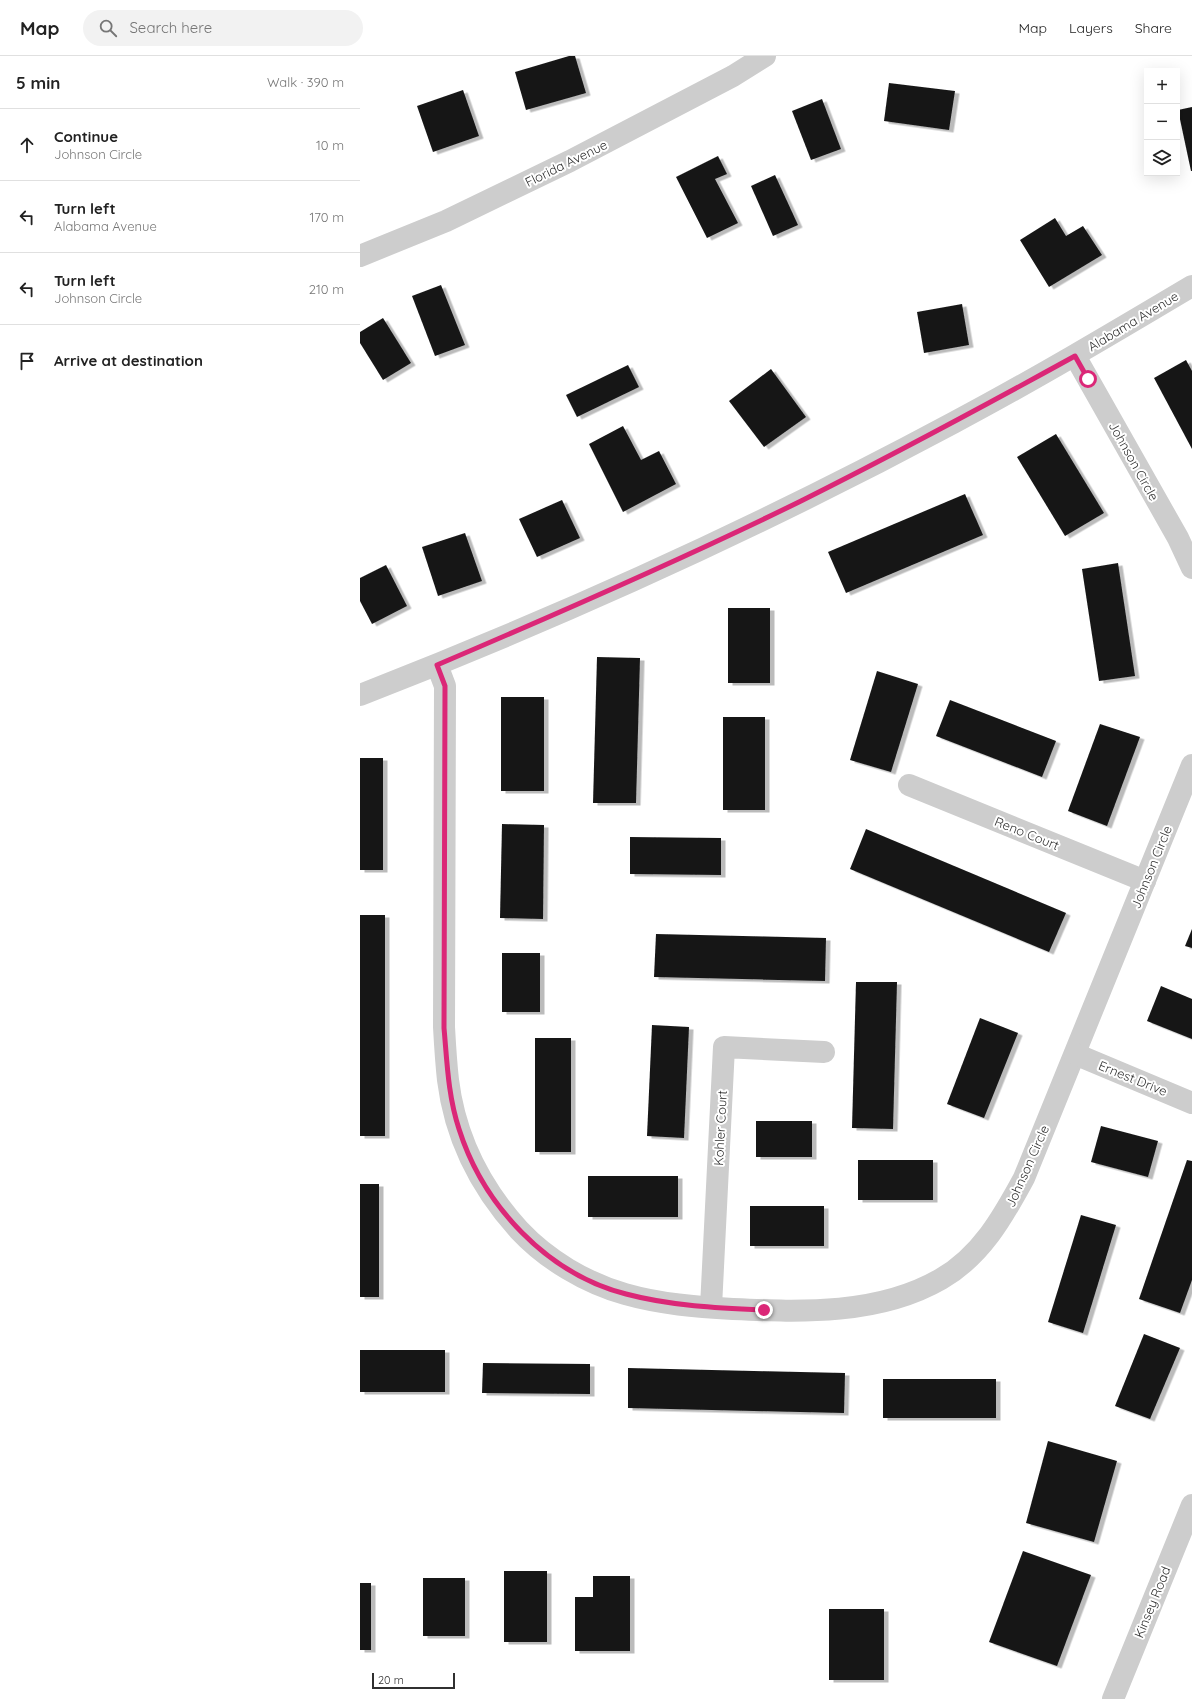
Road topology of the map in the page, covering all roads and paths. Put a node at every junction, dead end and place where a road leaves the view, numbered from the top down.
1 (765, 56) edge
2 (360, 256) edge
3 (1192, 286) edge
4 (1075, 356) junction
5 (1185, 535) edge
6 (1192, 568) edge
7 (437, 665) junction
8 (360, 695) edge
9 (1192, 765) edge
10 (909, 785) dead end
11 (1145, 881) junction
12 (824, 1052) dead end
13 (1075, 1054) junction
14 (1192, 1102) edge
15 (711, 1307) junction
16 (1192, 1505) edge
17 (1113, 1699) edge

1 - 2 street, Florida Avenue
3 - 4 street, Alabama Avenue
4 - 5 street, Johnson Circle
4 - 7 street, Alabama Avenue
5 - 6 street, Johnson Circle
7 - 8 street, Alabama Avenue
7 - 15 street, Johnson Circle
9 - 11 street, Johnson Circle
10 - 11 street, Reno Court
11 - 13 street, Johnson Circle
12 - 15 street, Kohler Court
13 - 14 street, Ernest Drive
13 - 15 street, Johnson Circle
16 - 17 street, Kinsey Road

